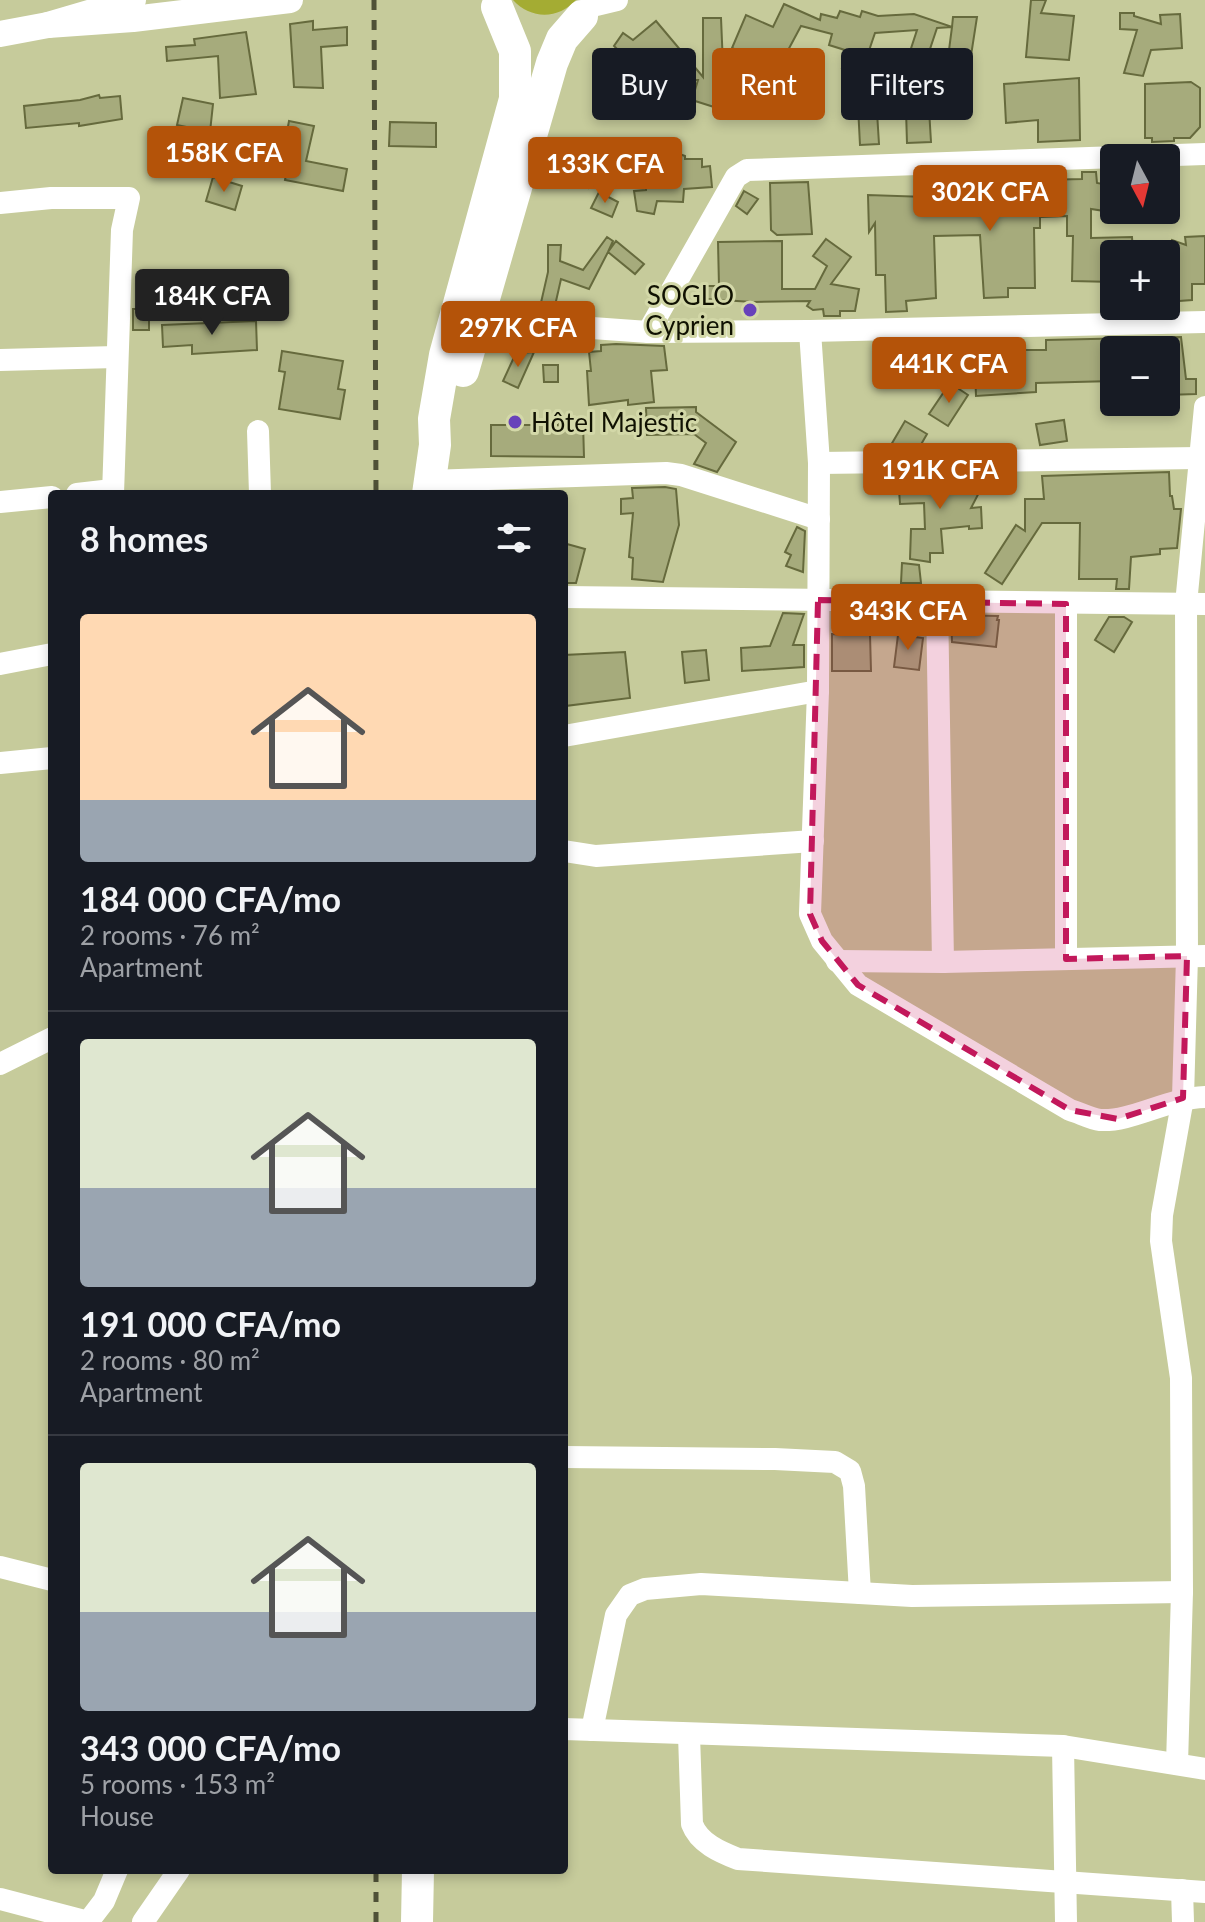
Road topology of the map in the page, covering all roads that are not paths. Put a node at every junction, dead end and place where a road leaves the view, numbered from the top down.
1 (133, 0) edge
2 (290, 0) edge
3 (490, 2) edge
4 (596, 6) edge
5 (48, 25) junction
6 (0, 34) edge
7 (1205, 154) edge
8 (0, 203) edge
9 (482, 306) junction
10 (1205, 322) edge
11 (810, 331) junction
12 (648, 332) junction
13 (116, 357) junction
14 (0, 360) edge
15 (1205, 407) edge
16 (258, 431) dead end
17 (435, 445) junction
18 (1199, 458) junction
19 (819, 463) junction
20 (428, 487) edge
21 (112, 490) edge
22 (260, 490) edge
23 (48, 497) edge
24 (0, 502) edge
25 (819, 519) junction
26 (568, 597) edge
27 (818, 600) junction
28 (937, 602) junction
29 (1066, 604) junction
30 (1195, 604) edge
31 (48, 655) edge
32 (0, 664) edge
33 (818, 691) junction
34 (568, 735) edge
35 (48, 758) edge
36 (0, 763) edge
37 (813, 841) junction
38 (568, 852) edge
39 (1196, 956) edge
40 (1066, 959) junction
41 (837, 961) junction
42 (943, 962) junction
43 (48, 1040) edge
44 (0, 1064) edge
45 (1194, 1097) edge
46 (568, 1457) edge
47 (0, 1567) edge
48 (48, 1579) edge
49 (1182, 1592) junction
50 (860, 1593) junction
51 (568, 1729) edge
52 (592, 1730) junction
53 (689, 1735) junction
54 (1063, 1746) junction
55 (1177, 1764) junction
56 (1205, 1769) edge
57 (115, 1874) edge
58 (176, 1874) edge
59 (418, 1874) edge
60 (1065, 1882) junction
61 (1182, 1890) junction
62 (1205, 1892) edge
63 (0, 1899) edge
64 (143, 1922) edge
65 (417, 1922) edge
66 (1066, 1922) edge
67 (1183, 1922) edge

1 - 5 main road
2 - 5 main road
3 - 4 highway
3 - 17 highway
4 - 9 highway
5 - 6 main road
7 - 12 street
8 - 13 street
9 - 12 street
9 - 17 highway
10 - 11 street
11 - 12 street
11 - 19 street
13 - 14 street
13 - 21 street
15 - 18 street
16 - 22 street
17 - 20 highway
18 - 19 street
18 - 30 street
19 - 25 street
20 - 25 street
23 - 24 street
25 - 27 street
26 - 27 street
27 - 28 street
27 - 33 street
28 - 29 street
28 - 42 street
29 - 30 street
29 - 40 street
30 - 39 street
31 - 32 street
33 - 34 street
33 - 37 street
35 - 36 street
37 - 38 street
37 - 41 street
39 - 40 street
39 - 45 street
40 - 42 street
41 - 42 street
41 - 45 street
43 - 44 street
45 - 49 street
46 - 50 street
47 - 48 street
49 - 50 street
49 - 55 street
50 - 52 street
51 - 52 street
52 - 53 street
53 - 54 street
53 - 60 street
54 - 55 street
54 - 60 street
55 - 56 street
57 - 63 street
58 - 64 street
59 - 65 highway
60 - 61 street
60 - 66 street
61 - 62 street
61 - 67 street

